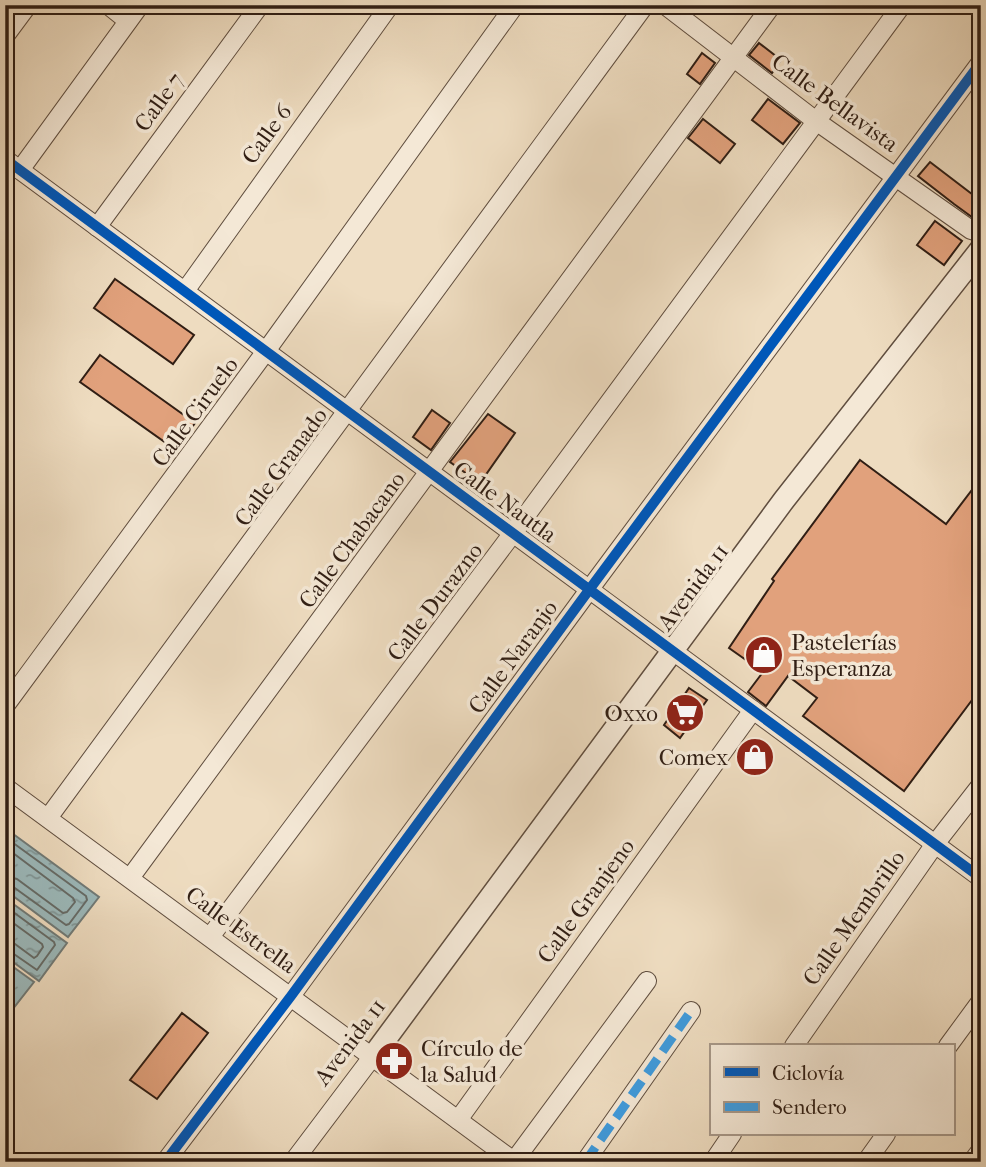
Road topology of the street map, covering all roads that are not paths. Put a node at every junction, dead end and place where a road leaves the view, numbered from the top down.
1 (28, 5) edge
2 (108, 5) edge
3 (140, 5) edge
4 (260, 5) edge
5 (390, 5) edge
6 (515, 5) edge
7 (645, 5) edge
8 (665, 5) edge
9 (772, 5) edge
10 (902, 5) edge
11 (128, 21) junction
12 (5, 36) edge
13 (734, 58) junction
14 (981, 62) edge
15 (816, 121) junction
16 (13, 165) edge
17 (895, 176) junction
18 (97, 227) junction
19 (981, 233) edge
20 (981, 249) edge
21 (185, 291) junction
22 (266, 351) junction
23 (348, 412) junction
24 (429, 472) junction
25 (513, 533) junction
26 (589, 590) junction
27 (672, 650) junction
28 (5, 706) edge
29 (753, 710) junction
30 (981, 785) edge
31 (5, 787) edge
32 (48, 818) junction
33 (935, 845) junction
34 (130, 878) junction
35 (981, 878) edge
36 (210, 937) junction
37 (647, 981) dead end
38 (291, 996) junction
39 (981, 1000) edge
40 (691, 1011) dead end
41 (795, 1044) edge
42 (949, 1044) edge
43 (373, 1056) junction
44 (458, 1120) junction
45 (731, 1136) edge
46 (885, 1136) edge
47 (981, 1150) edge
48 (515, 1161) edge
49 (165, 1162) edge
50 (293, 1162) edge
51 (585, 1162) edge
52 (713, 1162) edge
53 (866, 1162) edge
54 (972, 1162) edge

1 - 12 street
2 - 11 street
3 - 11 street
4 - 18 street, Calle 7
5 - 21 street, Calle 6
6 - 22 street, Calle Ciruelo
7 - 23 street, Calle Granado
8 - 13 street, Calle Bellavista
9 - 13 street, Calle Chabacano
10 - 15 street, Calle Durazno
11 - 16 street
13 - 15 street, Calle Bellavista
13 - 24 street, Calle Chabacano
14 - 17 street, Calle Naranjo
15 - 17 street, Calle Bellavista
15 - 25 street, Calle Durazno
16 - 18 street, Calle Nautla
17 - 19 street, Calle Bellavista
17 - 26 street, Calle Naranjo
18 - 21 street, Calle Nautla
20 - 27 street, Avenida 11
21 - 22 street, Calle Nautla
22 - 23 street, Calle Nautla
22 - 28 street, Calle Ciruelo
23 - 24 street, Calle Nautla
23 - 32 street, Calle Granado
24 - 25 street, Calle Nautla
24 - 34 street, Calle Chabacano
25 - 26 street, Calle Nautla
25 - 36 street, Calle Durazno
26 - 27 street, Calle Nautla
26 - 38 street, Calle Naranjo
27 - 29 street, Calle Nautla
27 - 43 street, Avenida 11
29 - 33 street, Calle Nautla
29 - 44 street, Calle Granjeno
30 - 33 street, Calle Membrillo
31 - 32 street, Calle Estrella
32 - 34 street, Calle Estrella
33 - 35 street, Calle Nautla
33 - 41 street, Calle Membrillo
34 - 36 street, Calle Estrella
36 - 38 street, Calle Estrella
37 - 48 street
38 - 43 street, Calle Estrella
38 - 49 street, Calle Naranjo
39 - 42 street
40 - 51 street
43 - 44 street, Calle Estrella
43 - 50 street, Avenida 11
44 - 48 street, Calle Estrella
45 - 52 street
46 - 53 street
47 - 54 street

